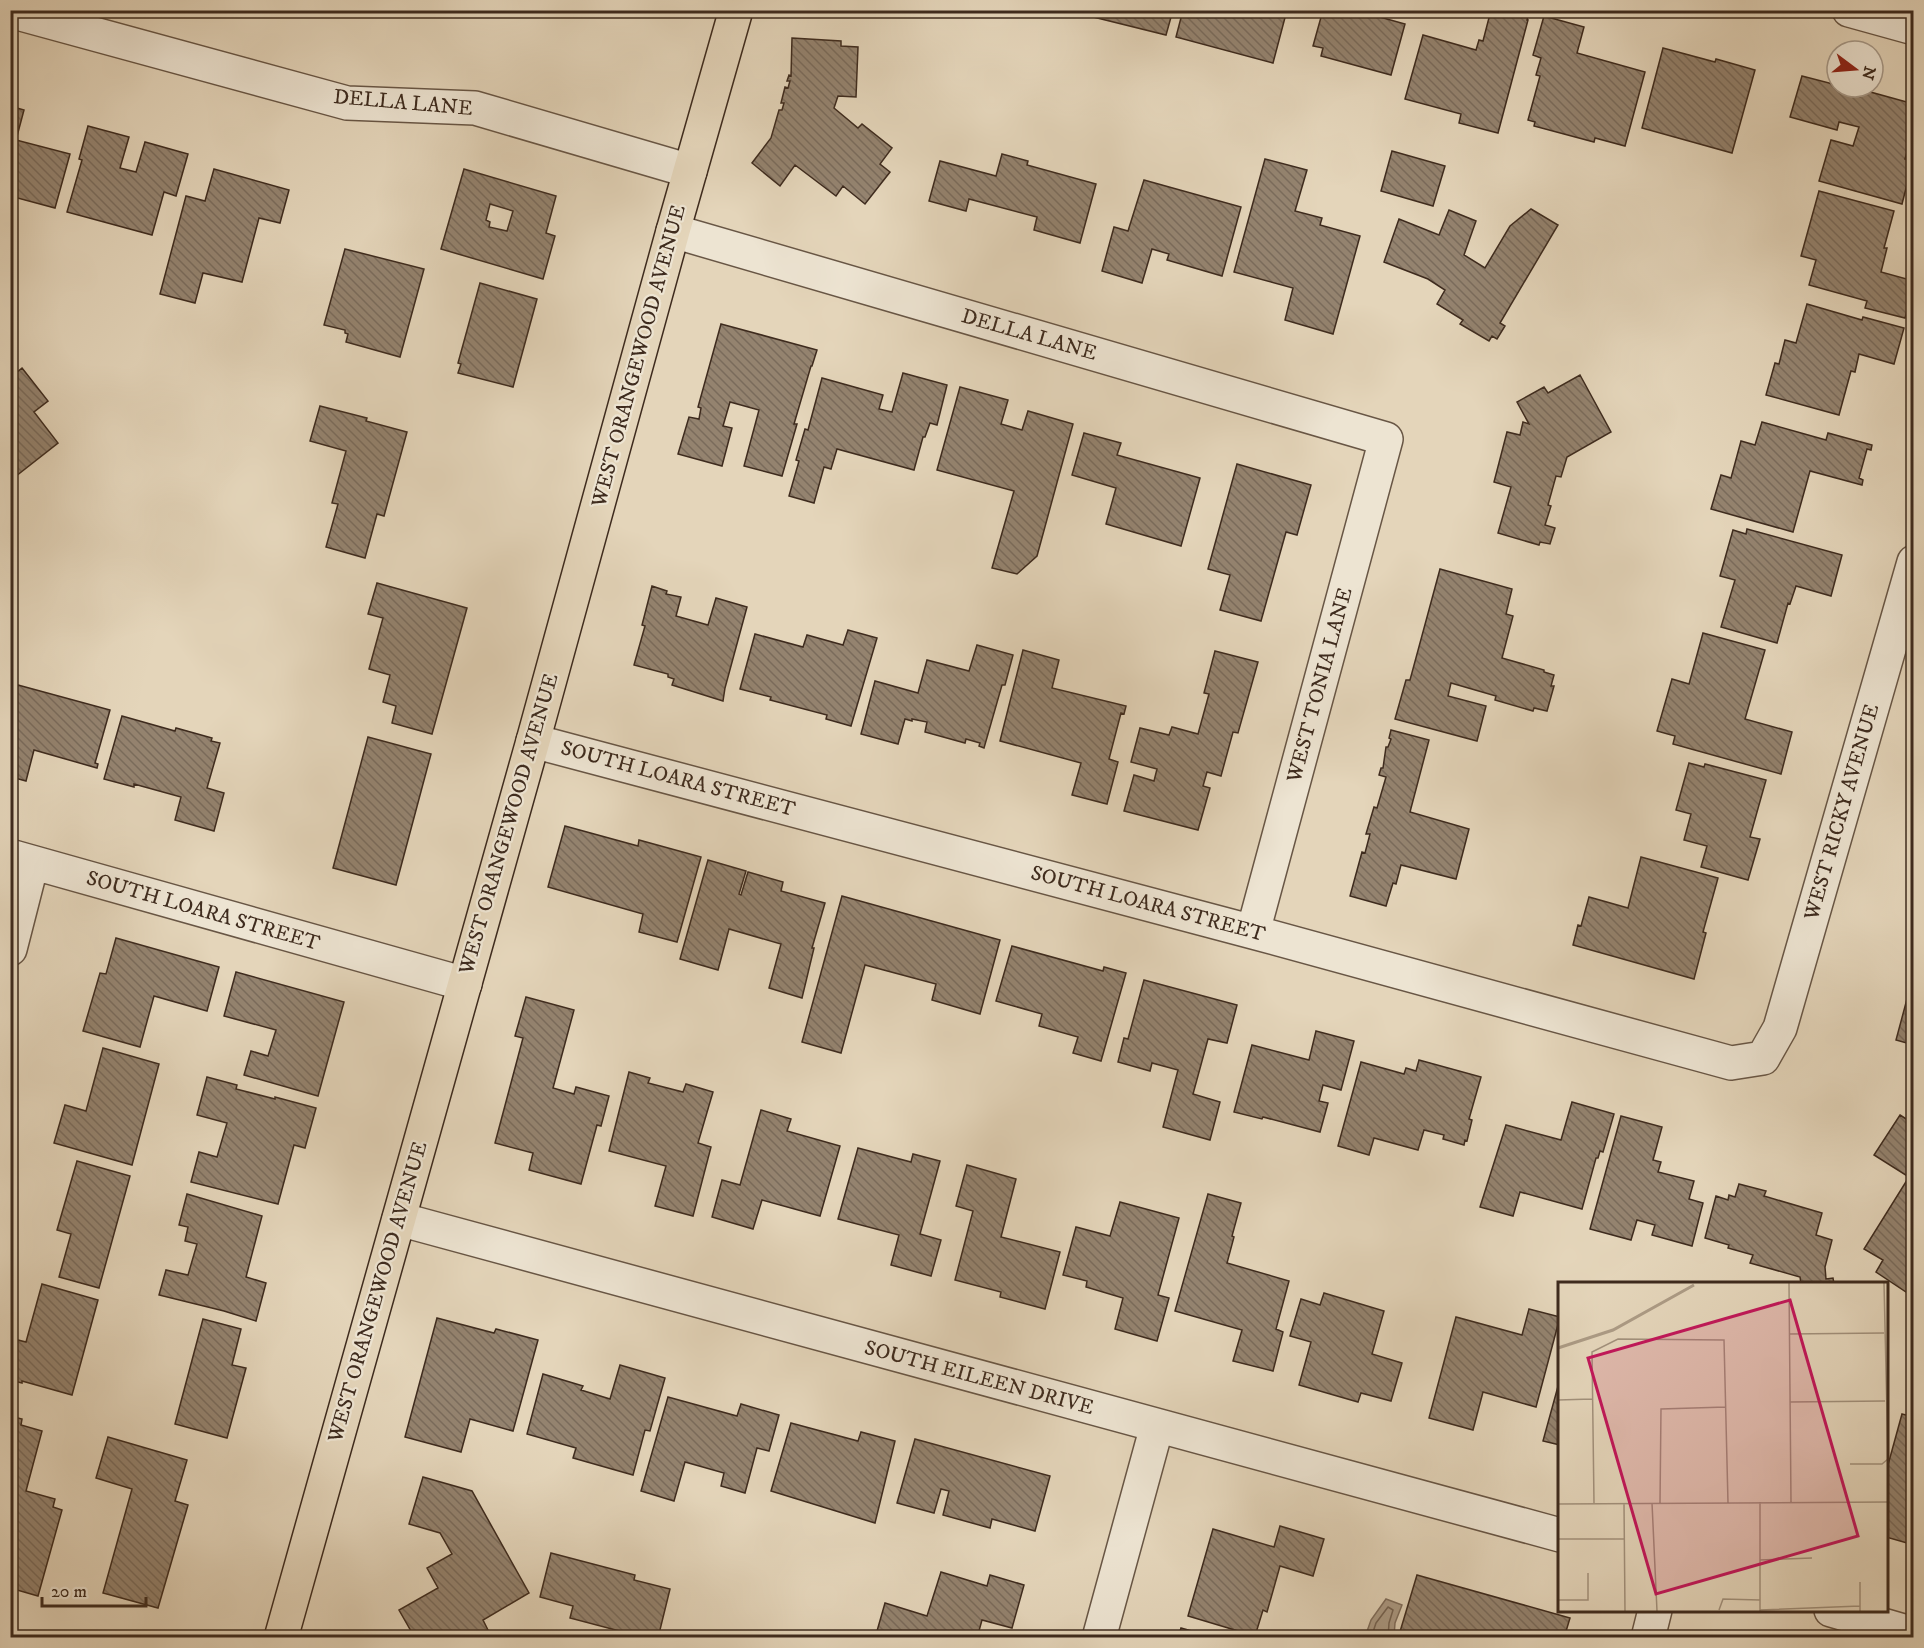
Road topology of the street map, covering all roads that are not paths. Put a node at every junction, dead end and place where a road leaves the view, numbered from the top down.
1 (736, 10) edge
2 (1849, 10) edge
3 (10, 11) edge
4 (1914, 28) edge
5 (690, 171) junction
6 (673, 231) junction
7 (1386, 439) joint
8 (1914, 562) edge
9 (533, 741) junction
10 (21, 860) edge
11 (1253, 932) junction
12 (10, 950) edge
13 (465, 984) junction
14 (1763, 1058) joint
15 (399, 1219) junction
16 (1157, 1426) junction
17 (1558, 1534) edge
18 (1655, 1612) edge
19 (1835, 1612) edge
20 (1914, 1634) edge
21 (281, 1638) edge
22 (1099, 1638) edge
23 (1648, 1638) edge

1 - 5 main road, WEST ORANGEWOOD AVENUE
2 - 4 street
3 - 5 street, DELLA LANE
5 - 6 main road, WEST ORANGEWOOD AVENUE
6 - 7 street, DELLA LANE
6 - 9 main road, WEST ORANGEWOOD AVENUE
7 - 11 street, WEST TONIA LANE
8 - 14 street, WEST RICKY AVENUE
9 - 11 street, SOUTH LOARA STREET
9 - 13 main road, WEST ORANGEWOOD AVENUE
10 - 12 street
10 - 13 street, SOUTH LOARA STREET
11 - 14 street, SOUTH LOARA STREET
13 - 15 main road, WEST ORANGEWOOD AVENUE
15 - 16 street, SOUTH EILEEN DRIVE
15 - 21 main road, WEST ORANGEWOOD AVENUE
16 - 17 street, SOUTH EILEEN DRIVE
16 - 22 street
18 - 23 street
19 - 20 street

